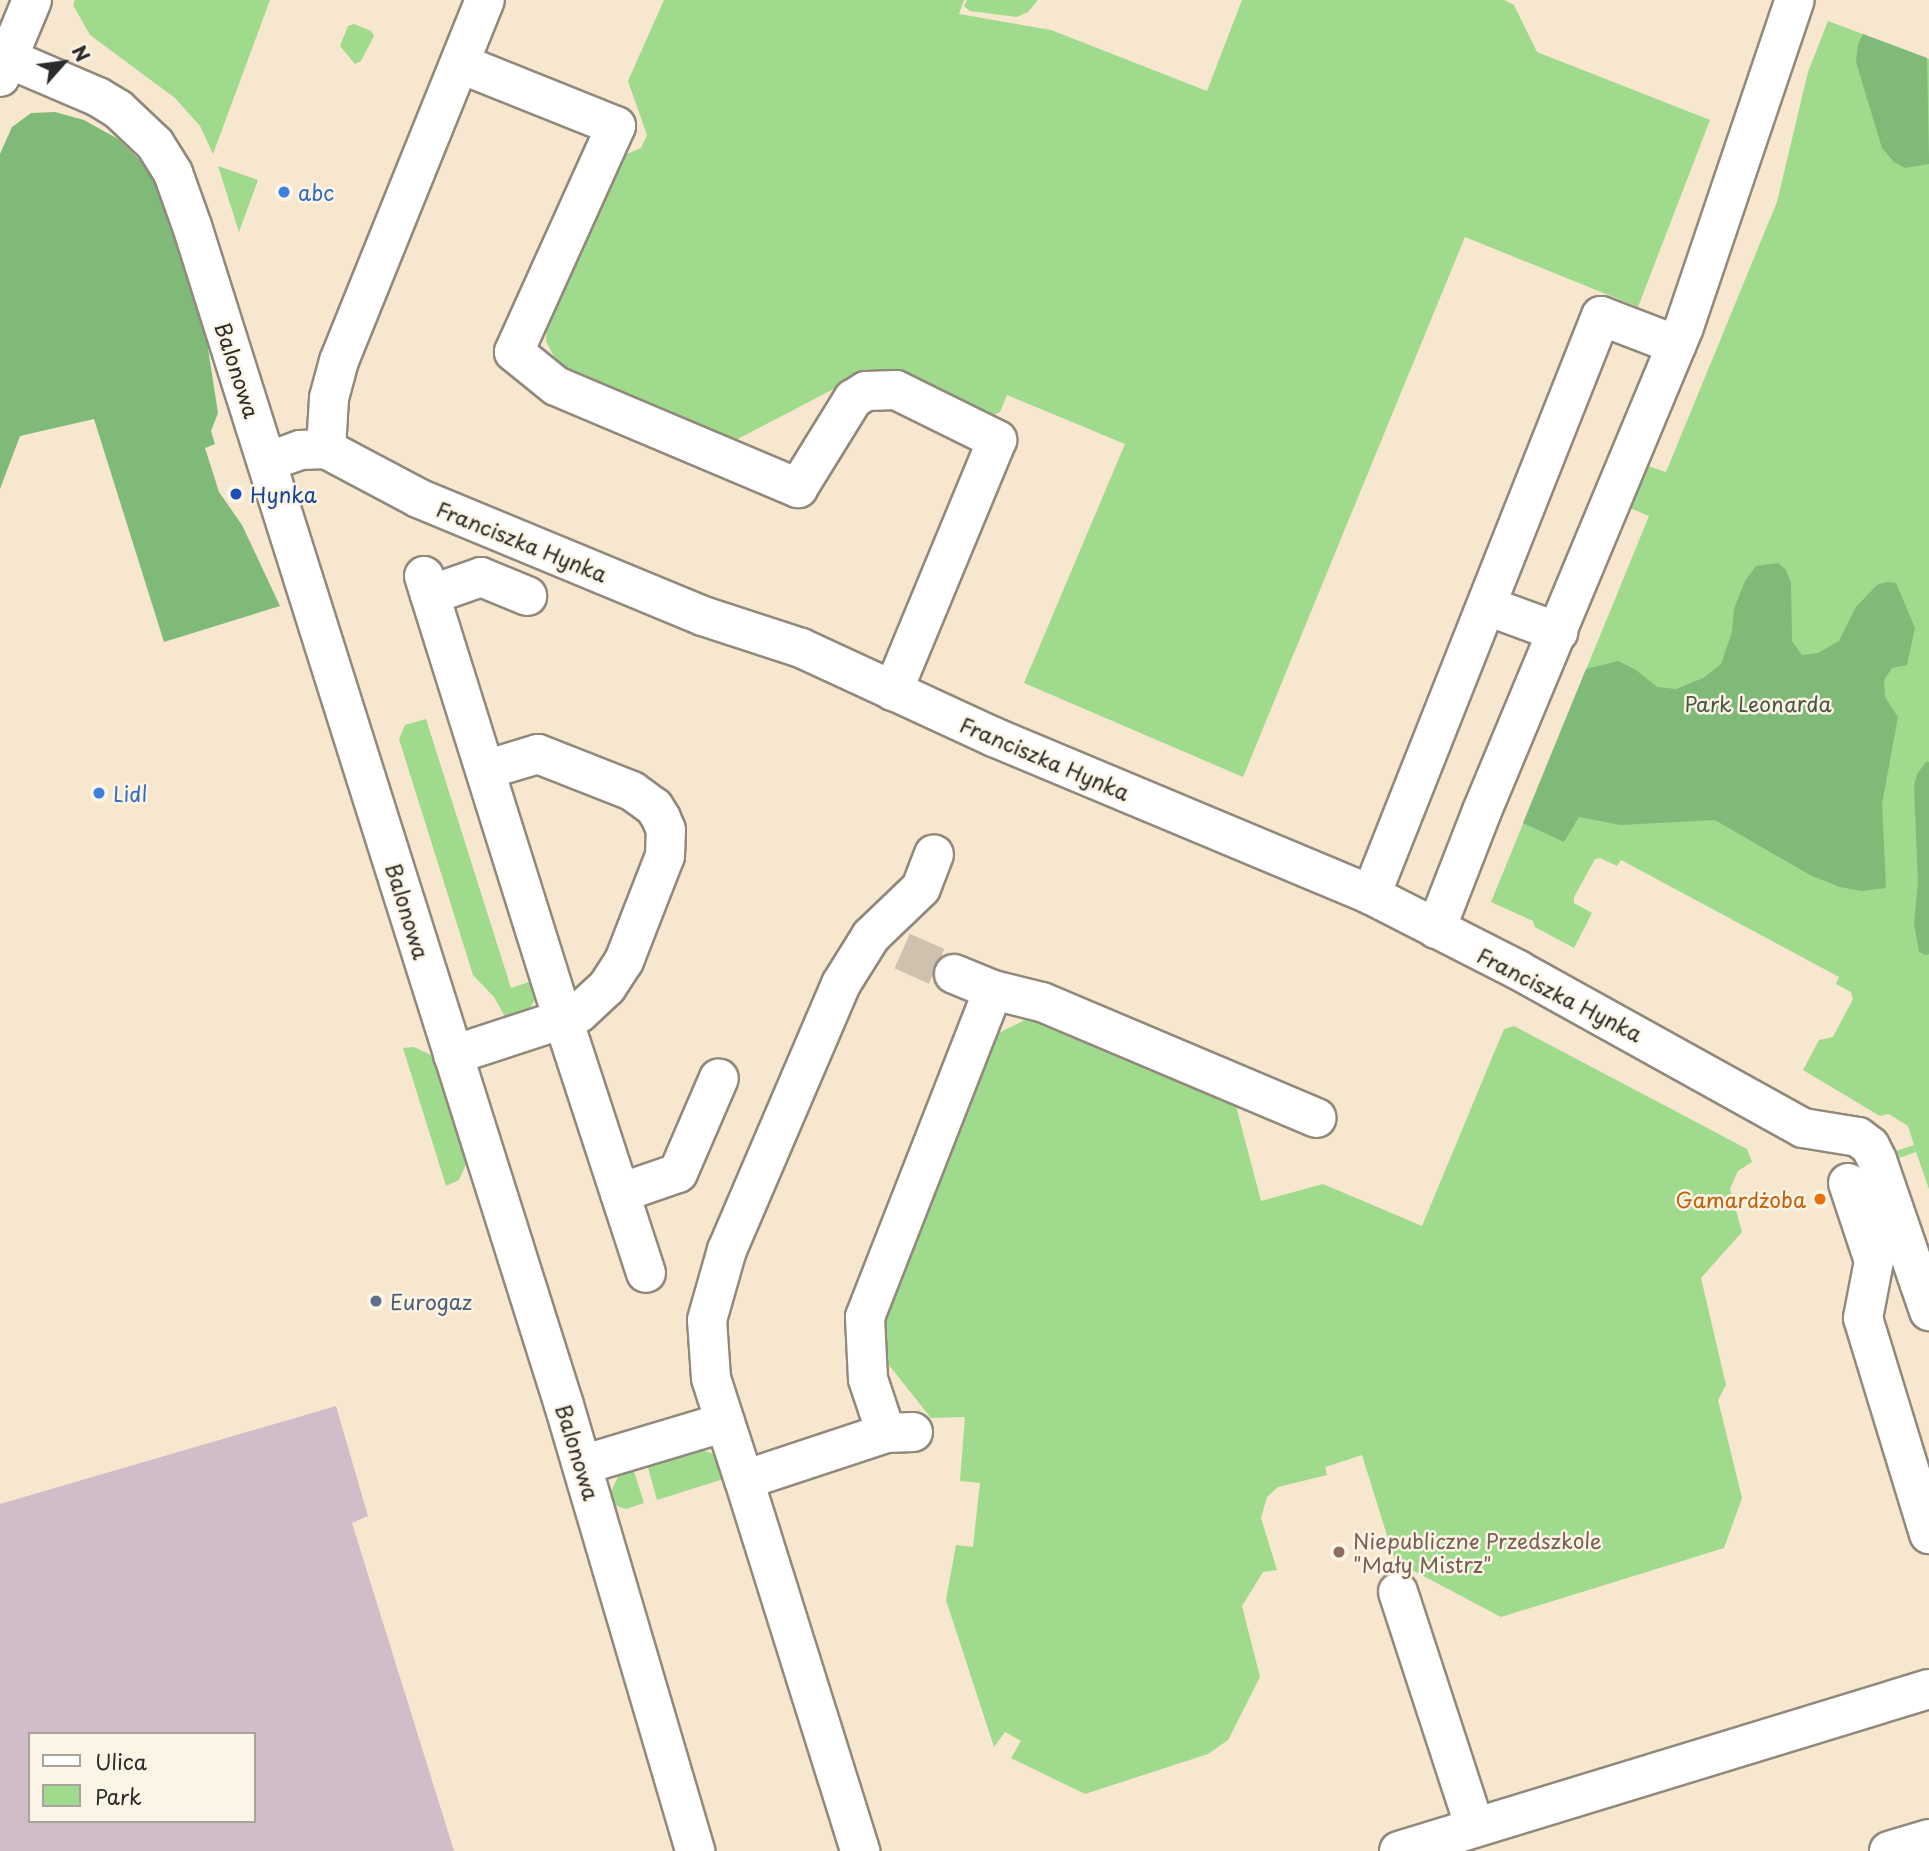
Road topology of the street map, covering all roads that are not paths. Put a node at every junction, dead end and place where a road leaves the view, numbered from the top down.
1 (32, 0) edge
2 (485, 0) edge
3 (1795, 0) edge
4 (2, 64) edge
5 (461, 64) junction
6 (1677, 345) junction
7 (326, 449) junction
8 (267, 462) junction
9 (527, 596) dead end
10 (1487, 606) junction
11 (1559, 632) junction
12 (893, 691) junction
13 (485, 770) junction
14 (934, 854) dead end
15 (1371, 895) junction
16 (1436, 929) junction
17 (954, 974) tunnel mouth
18 (993, 990) junction
19 (563, 1018) junction
20 (453, 1055) junction
21 (719, 1078) dead end
22 (1317, 1118) dead end
23 (620, 1193) junction
24 (1868, 1203) junction
25 (646, 1273) dead end
26 (1929, 1311) edge
27 (725, 1422) junction
28 (582, 1465) junction
29 (744, 1480) junction
30 (1929, 1534) edge
31 (1398, 1592) dead end
32 (1929, 1689) edge
33 (1475, 1827) junction
34 (1929, 1839) edge
35 (1416, 1849) edge
36 (695, 1851) edge
37 (860, 1851) edge
38 (1889, 1851) edge

1 - 4 street
2 - 5 street
3 - 6 street
4 - 8 street, Balonowa
5 - 7 street
5 - 12 street
6 - 10 street
6 - 11 street
7 - 8 street
7 - 12 street, Franciszka Hynka
8 - 20 street, Balonowa
9 - 13 street
10 - 11 street
10 - 15 street
11 - 16 street
12 - 15 street, Franciszka Hynka
13 - 19 street
13 - 19 street
14 - 27 street
15 - 16 street, Franciszka Hynka
16 - 24 street, Franciszka Hynka
17 - 18 street
18 - 22 street
18 - 29 street
19 - 20 street
19 - 23 street
20 - 28 street, Balonowa
21 - 23 street
23 - 25 street
24 - 26 street
24 - 30 street
27 - 28 street
27 - 29 street
28 - 36 street, Balonowa
29 - 37 street
31 - 33 street
32 - 33 street
33 - 35 street
34 - 38 street

